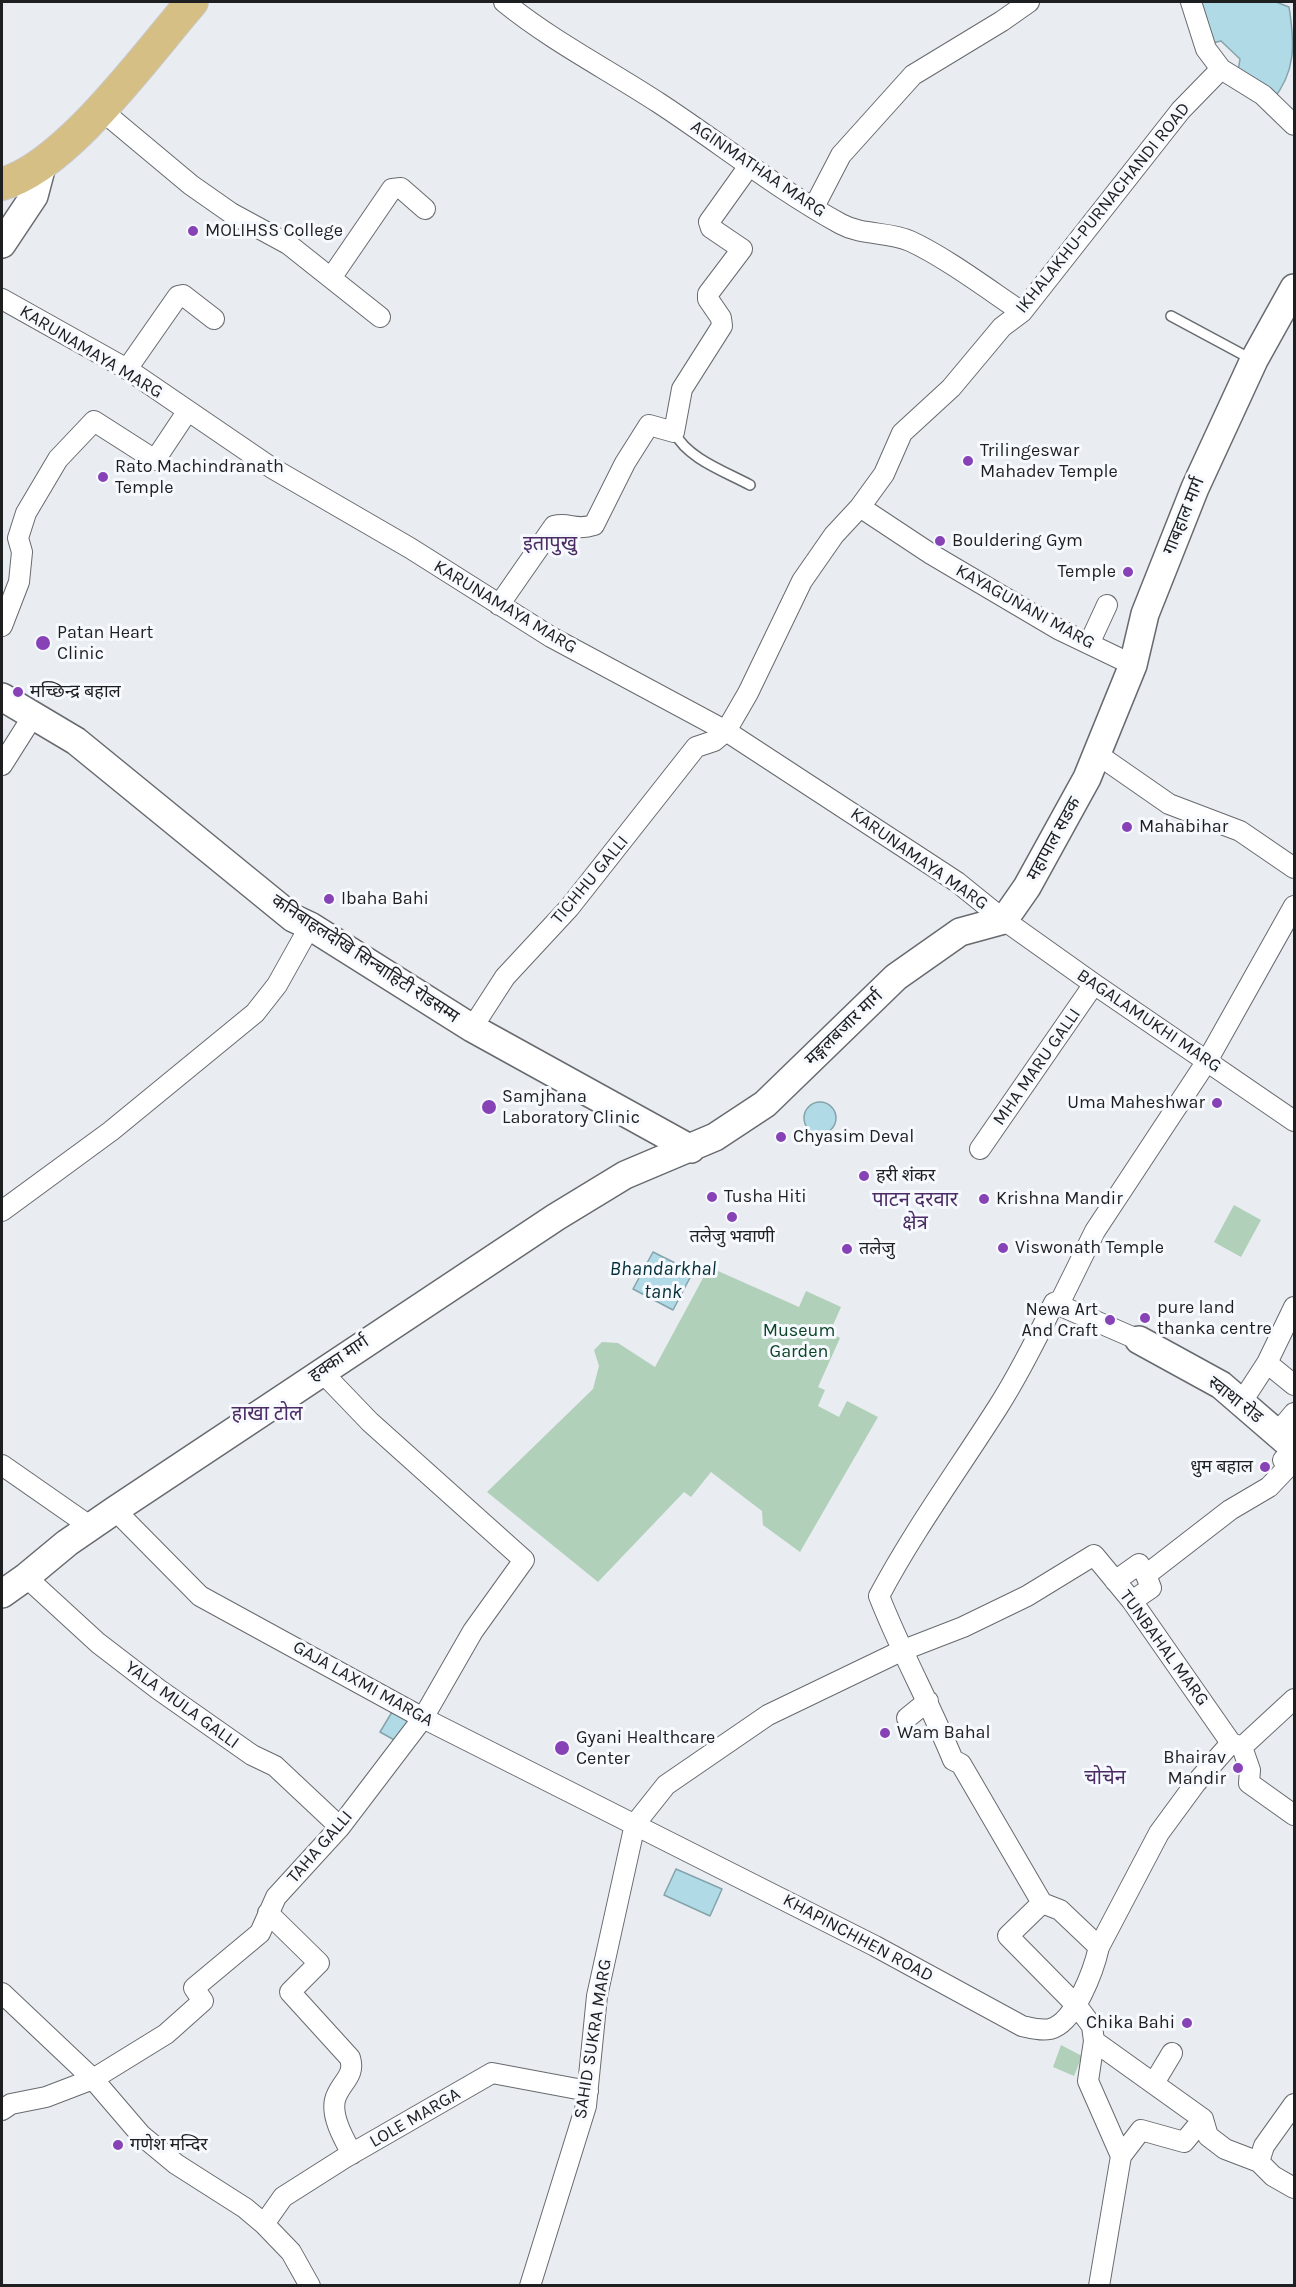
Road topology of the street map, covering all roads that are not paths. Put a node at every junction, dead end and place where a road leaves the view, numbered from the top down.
1 (192, 2) edge
2 (504, 2) edge
3 (1029, 2) edge
4 (1191, 2) edge
5 (1221, 69) junction
6 (100, 109) junction
7 (1292, 116) edge
8 (43, 162) junction
9 (749, 165) junction
10 (2, 184) edge
11 (814, 207) junction
12 (425, 208) dead end
13 (2, 244) edge
14 (331, 278) junction
15 (1294, 288) edge
16 (2, 299) edge
17 (1022, 312) junction
18 (1171, 316) dead end
19 (380, 317) dead end
20 (214, 320) dead end
21 (1254, 360) junction
22 (127, 369) junction
23 (187, 412) junction
24 (674, 432) junction
25 (750, 485) dead end
26 (860, 507) junction
27 (499, 604) junction
28 (1107, 605) dead end
29 (2, 626) edge
30 (1089, 644) junction
31 (1133, 665) junction
32 (2, 697) edge
33 (33, 716) junction
34 (720, 736) junction
35 (1097, 754) junction
36 (2, 765) edge
37 (1294, 868) edge
38 (1294, 906) edge
39 (1004, 920) junction
40 (310, 926) junction
41 (1094, 984) junction
42 (472, 1028) junction
43 (1207, 1061) junction
44 (1294, 1121) edge
45 (691, 1149) junction
46 (980, 1149) dead end
47 (2, 1211) edge
48 (1054, 1303) junction
49 (1294, 1306) edge
50 (1139, 1340) joint
51 (1267, 1363) junction
52 (321, 1371) junction
53 (1294, 1385) edge
54 (1241, 1403) junction
55 (1294, 1413) edge
56 (1290, 1454) edge
57 (2, 1465) edge
58 (115, 1510) junction
59 (91, 1527) junction
60 (1146, 1575) junction
61 (26, 1577) junction
62 (1115, 1581) junction
63 (2, 1594) edge
64 (1132, 1601) junction
65 (901, 1651) junction
66 (1294, 1699) edge
67 (928, 1701) junction
68 (423, 1718) junction
69 (907, 1718) dead end
70 (1236, 1745) junction
71 (1294, 1815) edge
72 (635, 1824) junction
73 (340, 1827) junction
74 (1042, 1903) junction
75 (268, 1913) junction
76 (1099, 1947) junction
77 (2, 1993) edge
78 (1077, 2006) junction
79 (1094, 2041) junction
80 (1172, 2053) dead end
81 (93, 2079) junction
82 (1154, 2083) junction
83 (588, 2091) junction
84 (1294, 2104) edge
85 (2, 2110) edge
86 (1203, 2119) junction
87 (1288, 2129) edge
88 (352, 2154) junction
89 (1262, 2154) junction
90 (1121, 2156) junction
91 (1294, 2188) edge
92 (264, 2224) junction
93 (1100, 2284) edge
94 (310, 2286) edge
95 (530, 2286) edge

1 - 6 main road
2 - 9 street, AGINMATHAA MARG
3 - 11 street
4 - 5 street
5 - 7 street
5 - 17 street, IKHALAKHU-PURNACHANDI ROAD
6 - 8 main road
6 - 14 street
8 - 10 main road
8 - 13 main road
9 - 11 street, AGINMATHAA MARG
9 - 24 street
11 - 17 street, AGINMATHAA MARG
12 - 14 street
14 - 19 street
15 - 21 main road, गाबहाल मार्ग
16 - 22 street, KARUNAMAYA MARG
17 - 26 street, IKHALAKHU-PURNACHANDI ROAD
18 - 21 lane
20 - 22 street
21 - 31 main road, गाबहाल मार्ग
22 - 23 street, KARUNAMAYA MARG
23 - 27 street, KARUNAMAYA MARG
23 - 29 street
24 - 25 lane
24 - 27 street
26 - 30 street, KAYAGUNANI MARG
26 - 34 street, IKHALAKHU-PURNACHANDI ROAD
27 - 34 street, KARUNAMAYA MARG
28 - 30 street
30 - 31 street, KAYAGUNANI MARG
31 - 35 main road, गाबहाल मार्ग
32 - 33 main road, कनिबाहलदेखि सिन्चाहिटी रोडसम्म
33 - 36 street
33 - 40 main road, कनिबाहलदेखि सिन्चाहिटी रोडसम्म
34 - 39 street, KARUNAMAYA MARG
34 - 42 street, TICHHU GALLI
35 - 37 street
35 - 39 main road, महापाल सडक
38 - 43 street
39 - 41 street, BAGALAMUKHI MARG
39 - 45 main road, मङ्गलबजार मार्ग
40 - 42 main road, कनिबाहलदेखि सिन्चाहिटी रोडसम्म
40 - 47 street
41 - 43 street, BAGALAMUKHI MARG
41 - 46 street, MHA MARU GALLI
42 - 45 main road, कनिबाहलदेखि सिन्चाहिटी रोडसम्म
43 - 44 street, BAGALAMUKHI MARG
43 - 48 street
45 - 52 main road, हक्का मार्ग
48 - 50 street
48 - 65 street
49 - 51 street
50 - 54 main road, स्वाथा रोड
51 - 53 street
51 - 54 street
52 - 58 main road, हक्का मार्ग
52 - 68 street, TAHA GALLI
54 - 56 main road, स्वाथा रोड
55 - 56 street
56 - 60 street
57 - 59 street
58 - 59 main road, हक्का मार्ग
58 - 68 street, GAJA LAXMI MARGA
59 - 61 main road, हक्का मार्ग
60 - 62 street
60 - 64 street
61 - 63 main road, हक्का मार्ग
61 - 73 street, YALA MULA GALLI
62 - 64 street, TUNBAHAL MARG
62 - 65 street, TUNBAHAL MARG
64 - 70 street, TUNBAHAL MARG
65 - 67 street
65 - 72 street
66 - 70 street
67 - 69 street
67 - 74 street
68 - 72 street, GAJA LAXMI MARGA
68 - 73 street, TAHA GALLI
70 - 71 street, TUNBAHAL MARG
70 - 76 street
72 - 78 street, KHAPINCHHEN ROAD
72 - 83 street, SAHID SUKRA MARG
73 - 75 street, TAHA GALLI
74 - 76 street
74 - 78 street
75 - 81 street, TAHA GALLI
75 - 88 street
76 - 78 street
77 - 81 street
78 - 79 street
79 - 82 street
79 - 90 street
80 - 82 street
81 - 85 street
81 - 92 street
82 - 86 street
83 - 88 street, LOLE MARGA
83 - 95 street, SAHID SUKRA MARG
84 - 87 street
86 - 89 street
86 - 90 street
87 - 89 street
88 - 92 street, LOLE MARGA
89 - 91 street
90 - 93 street
92 - 94 street

